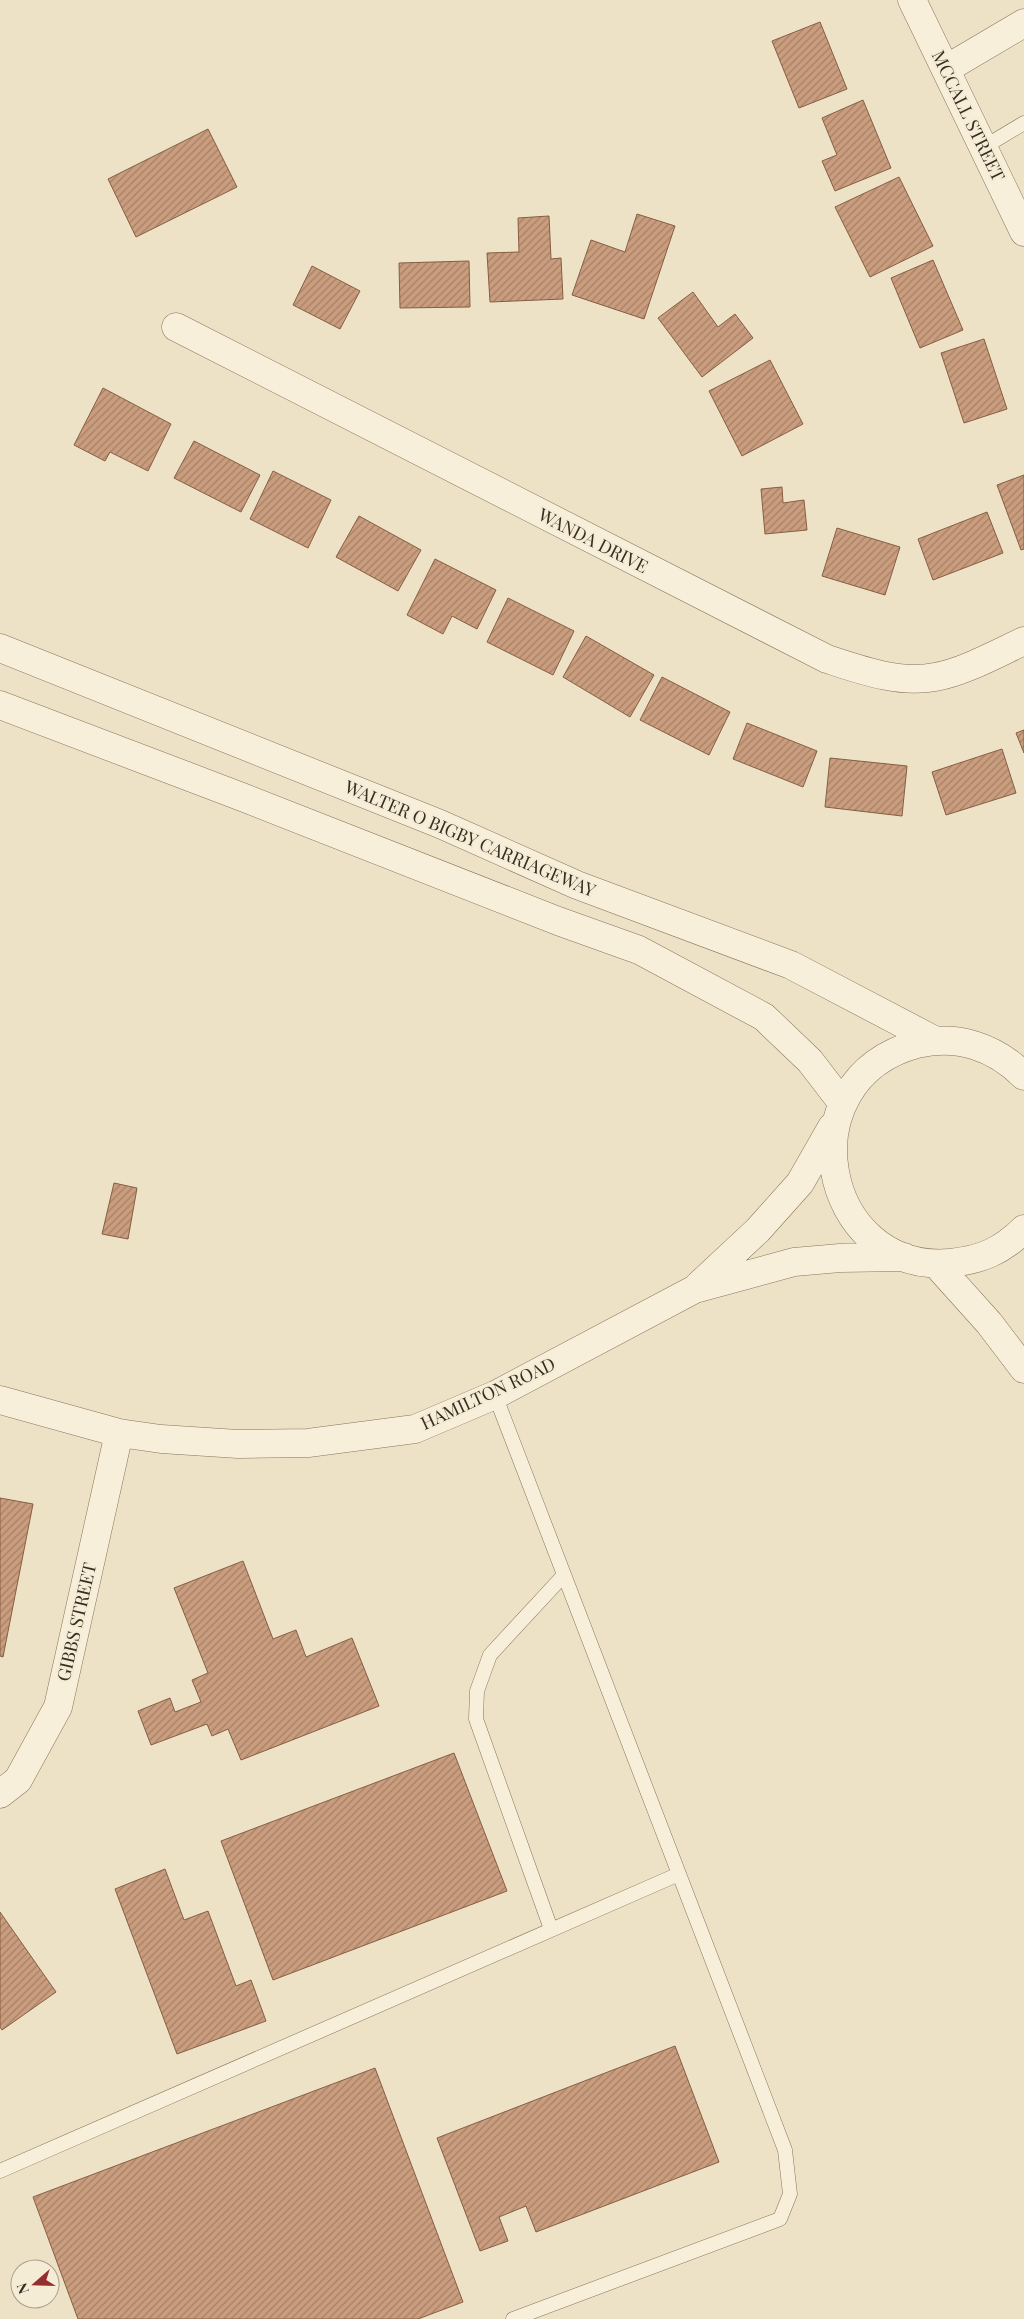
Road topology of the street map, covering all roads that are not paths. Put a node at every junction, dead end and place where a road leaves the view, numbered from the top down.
1 (912, 0) edge
2 (1024, 23) edge
3 (946, 69) junction
4 (1024, 123) edge
5 (984, 147) junction
6 (1024, 232) edge
7 (176, 327) dead end
8 (1024, 642) edge
9 (0, 648) edge
10 (0, 706) edge
11 (934, 1040) junction
12 (977, 1045) junction
13 (1024, 1049) edge
14 (1024, 1076) edge
15 (839, 1112) junction
16 (1024, 1229) edge
17 (904, 1257) junction
18 (936, 1264) junction
19 (695, 1289) junction
20 (1024, 1369) edge
21 (495, 1394) junction
22 (0, 1400) edge
23 (119, 1433) junction
24 (564, 1575) junction
25 (0, 1794) edge
26 (679, 1874) junction
27 (551, 1930) junction
28 (0, 2171) edge
29 (513, 2319) edge

1 - 3 street, MCCALL STREET
2 - 3 street
3 - 5 street, MCCALL STREET
4 - 5 lane
5 - 6 street, MCCALL STREET
7 - 8 street, WANDA DRIVE
9 - 11 street, WALTER O BIGBY CARRIAGEWAY
10 - 15 street
11 - 12 street, WALTER O BIGBY CARRIAGEWAY
11 - 15 street, WALTER O BIGBY CARRIAGEWAY
12 - 13 street
12 - 14 street, WALTER O BIGBY CARRIAGEWAY
15 - 17 street, WALTER O BIGBY CARRIAGEWAY
15 - 19 street, HAMILTON ROAD
16 - 18 street, WALTER O BIGBY CARRIAGEWAY
17 - 18 street, WALTER O BIGBY CARRIAGEWAY
17 - 19 street, HAMILTON ROAD
18 - 20 street
19 - 21 street, HAMILTON ROAD
21 - 23 street, HAMILTON ROAD
21 - 24 lane
22 - 23 street, HAMILTON ROAD
23 - 25 street, GIBBS STREET
24 - 26 lane
24 - 27 lane
26 - 27 lane
26 - 29 lane
27 - 28 lane

